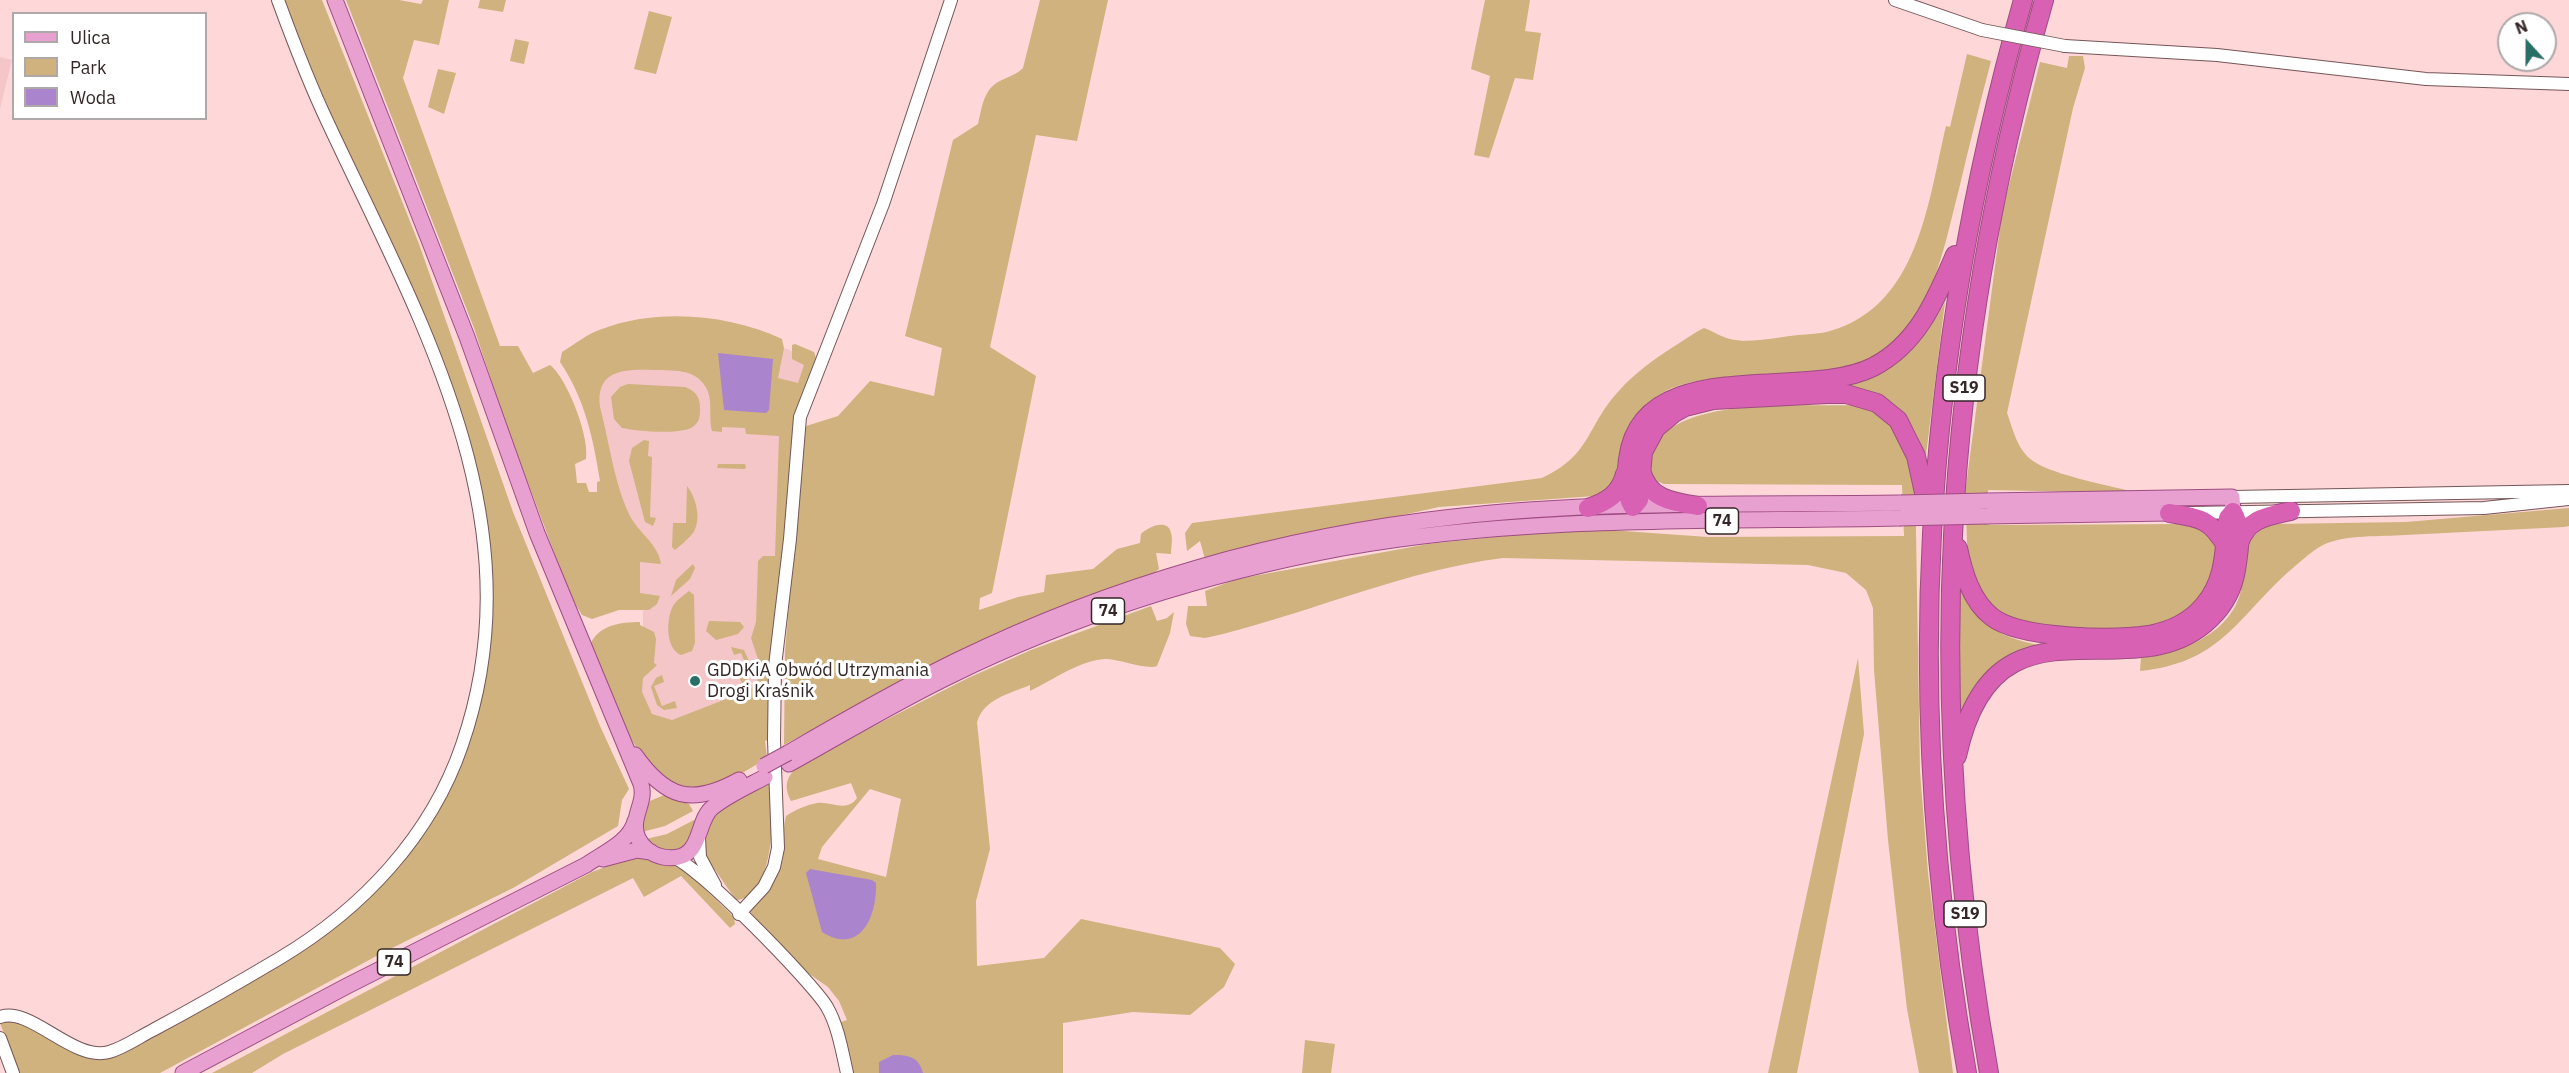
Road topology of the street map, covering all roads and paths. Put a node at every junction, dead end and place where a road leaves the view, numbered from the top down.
1 (278, 0) edge
2 (335, 0) edge
3 (951, 0) edge
4 (1895, 0) edge
5 (2023, 0) edge
6 (2044, 0) edge
7 (2569, 84) edge
8 (1969, 222) junction
9 (1634, 466) junction
10 (2569, 491) edge
11 (2569, 499) edge
12 (2233, 505) junction
13 (1698, 506) junction
14 (1588, 508) junction
15 (1986, 509) junction
16 (1900, 510) junction
17 (2291, 511) junction
18 (2169, 513) junction
19 (1634, 515) junction
20 (1953, 522) junction
21 (2232, 545) junction
22 (1930, 549) junction
23 (622, 736) junction
24 (788, 759) junction
25 (765, 772) junction
26 (1952, 784) junction
27 (679, 792) junction
28 (641, 804) junction
29 (635, 821) junction
30 (701, 832) junction
31 (651, 852) junction
32 (670, 857) junction
33 (586, 865) junction
34 (716, 889) junction
35 (739, 914) junction
36 (0, 1017) edge
37 (0, 1038) edge
38 (13, 1073) edge
39 (183, 1073) edge
40 (847, 1073) edge
41 (1967, 1073) edge
42 (1989, 1073) edge

1 - 36 street
2 - 23 main road
3 - 35 street
4 - 7 street, bridge
5 - 8 highway, S19
6 - 20 highway, S19
8 - 9 highway
8 - 22 highway, S19
9 - 13 highway
9 - 14 highway
9 - 19 highway
9 - 22 highway
10 - 12 street
11 - 17 street
12 - 15 main road, 74
12 - 17 street
12 - 18 street
12 - 21 highway
13 - 16 main road, 74
13 - 19 main road, 74
14 - 19 main road, 74
14 - 24 main road, 74
15 - 16 main road, 74, bridge
15 - 18 main road, 74
16 - 19 main road, 74
17 - 21 highway
18 - 21 highway
19 - 24 main road, 74
20 - 21 highway
20 - 26 highway, S19
21 - 26 highway
22 - 41 highway, S19
23 - 27 main road
23 - 28 main road
24 - 25 main road, 74
25 - 27 main road, 74
25 - 30 main road, 74
26 - 42 highway, S19
27 - 28 main road, 74
27 - 30 main road
28 - 29 main road, 74
29 - 31 main road
29 - 33 main road, 74
30 - 32 main road, 74
30 - 34 street
31 - 32 main road, 74
31 - 33 main road, 74
32 - 34 street
33 - 39 main road, 74
34 - 35 street
35 - 40 street
37 - 38 street

